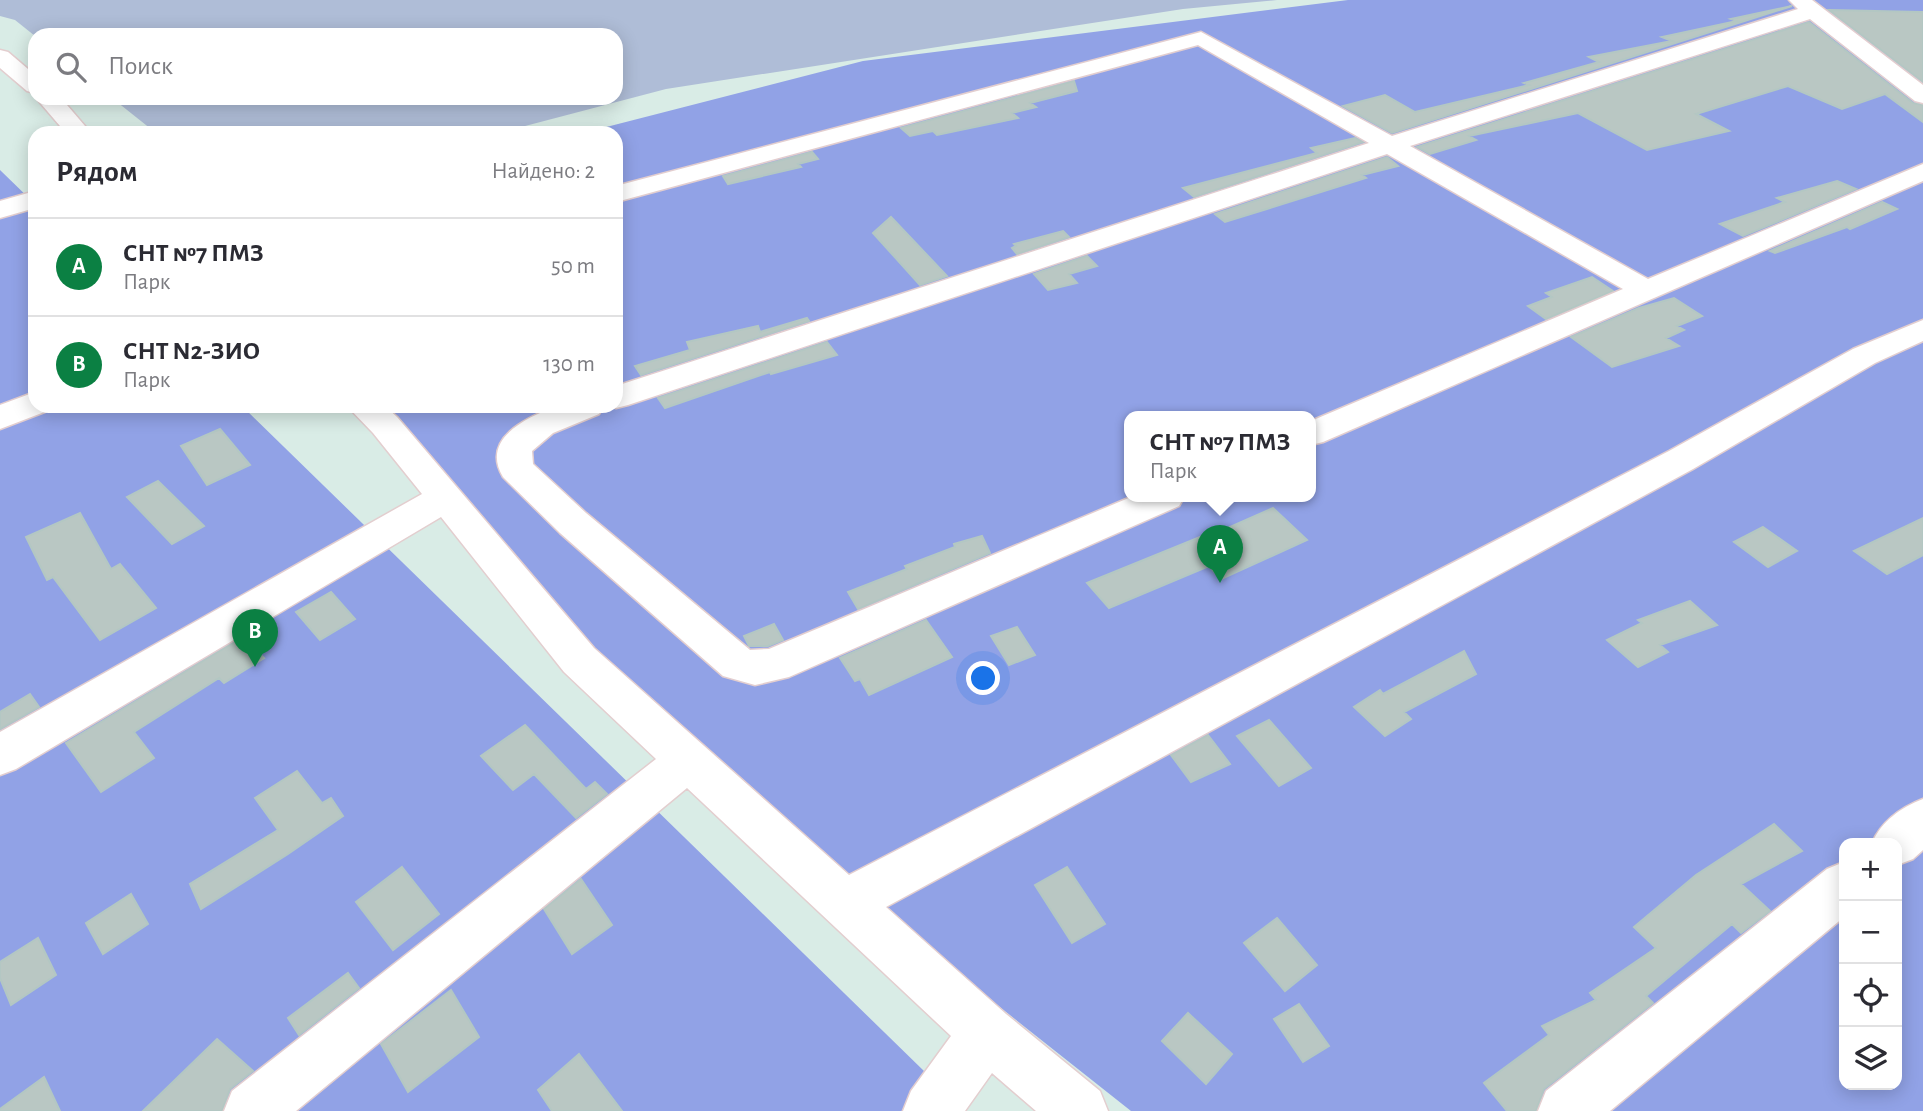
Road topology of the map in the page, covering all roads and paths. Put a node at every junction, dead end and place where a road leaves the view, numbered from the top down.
1 (1806, 6) edge
2 (3, 61) edge
3 (28, 81) edge
4 (1923, 96) edge
5 (54, 105) edge
6 (73, 126) edge
7 (1391, 145) junction
8 (1923, 172) edge
9 (623, 192) edge
10 (1646, 290) junction
11 (1923, 328) edge
12 (623, 395) edge
13 (28, 406) edge
14 (372, 413) edge
15 (570, 413) edge
16 (0, 418) edge
17 (1316, 432) edge
18 (445, 498) junction
19 (1154, 502) edge
20 (0, 755) edge
21 (688, 760) junction
22 (1923, 821) edge
23 (1902, 838) edge
24 (1839, 890) edge
25 (860, 895) dead end
26 (986, 1033) junction
27 (252, 1111) edge
28 (930, 1111) edge
29 (1080, 1111) edge
30 (1566, 1111) edge

1 - 4 street
1 - 7 street
2 - 3 street
5 - 6 street
7 - 9 street
7 - 10 street
7 - 12 street
8 - 10 street
10 - 17 street
11 - 25 street
13 - 16 street
14 - 18 street
15 - 19 street
18 - 20 street
18 - 21 street
21 - 26 street
21 - 27 street
22 - 23 street
24 - 30 street
26 - 28 street
26 - 29 street

